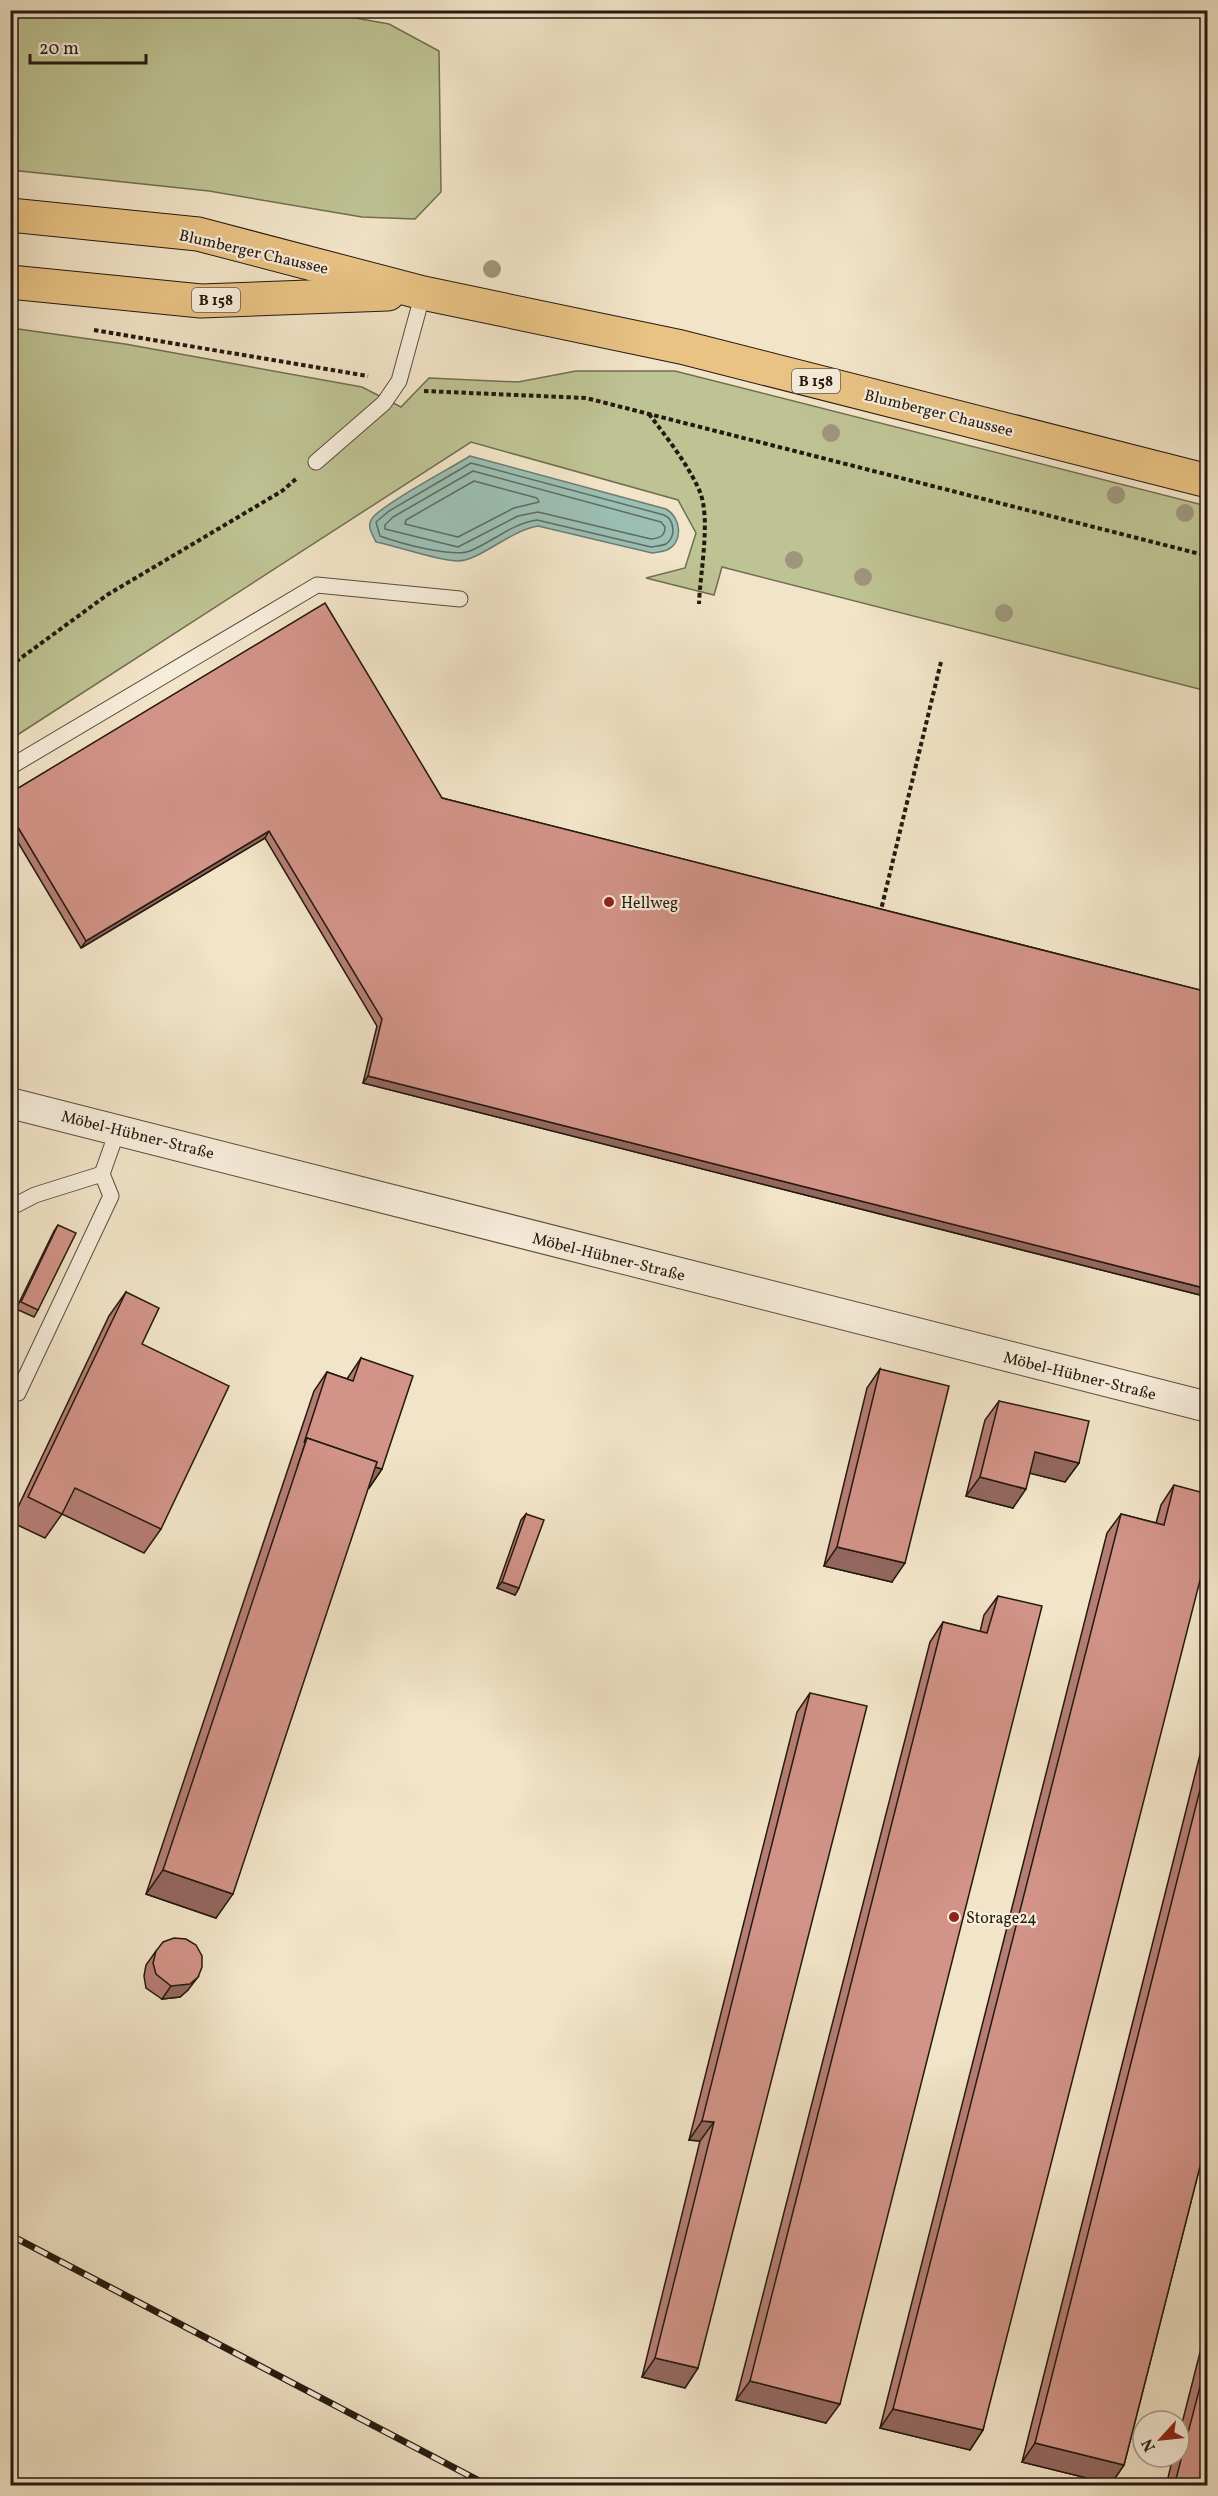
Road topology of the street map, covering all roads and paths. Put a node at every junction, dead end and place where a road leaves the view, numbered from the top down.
1 (10, 215) edge
2 (10, 282) edge
3 (423, 293) junction
4 (88, 329) dead end
5 (399, 381) junction
6 (648, 412) junction
7 (316, 462) joint
8 (1208, 481) edge
9 (1208, 556) edge
10 (460, 599) dead end
11 (699, 604) dead end
12 (941, 662) dead end
13 (10, 666) edge
14 (10, 767) edge
15 (879, 917) edge
16 (10, 1103) edge
17 (118, 1129) junction
18 (102, 1174) junction
19 (10, 1208) edge
20 (10, 1394) edge
21 (1208, 1407) edge

1 - 3 main road, Blumberger Chaussee / B 158
2 - 3 main road, Blumberger Chaussee / B 158
3 - 5 lane
3 - 8 main road, Blumberger Chaussee / B 158
4 - 5 path
5 - 6 path
5 - 7 lane
6 - 9 path
6 - 11 path
7 - 13 path
10 - 14 lane
12 - 15 path
16 - 17 street, Möbel-Hübner-Straße
17 - 18 lane
17 - 21 street, Möbel-Hübner-Straße
18 - 19 lane
18 - 20 lane

